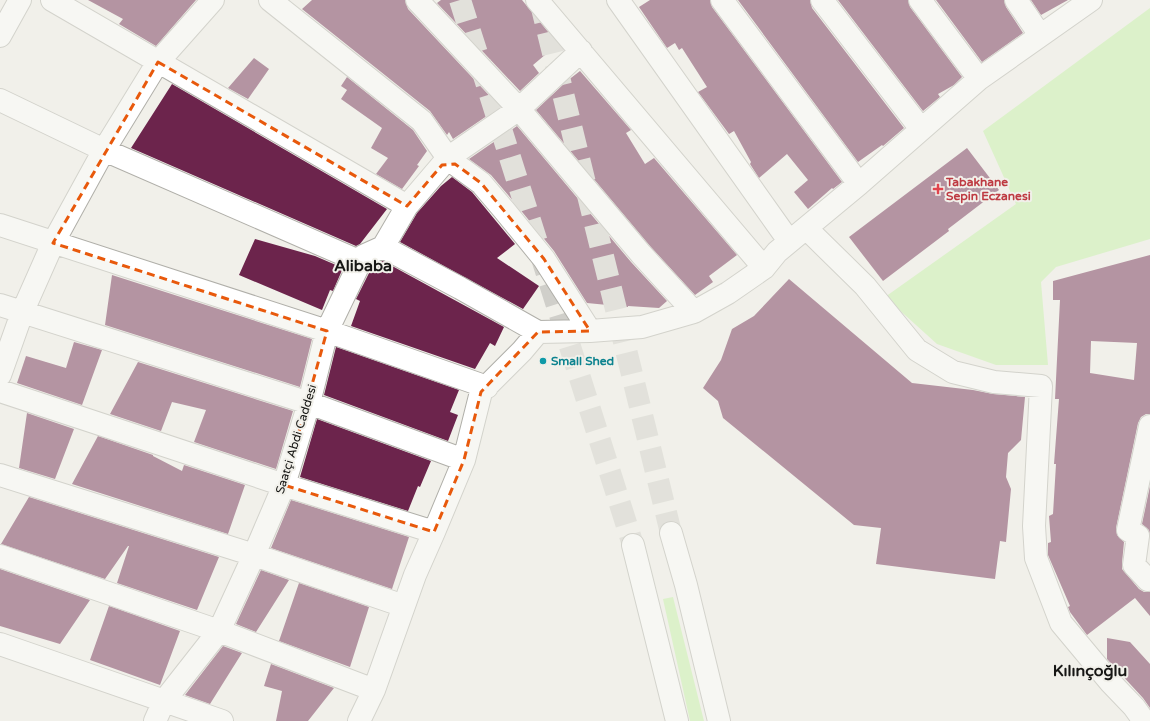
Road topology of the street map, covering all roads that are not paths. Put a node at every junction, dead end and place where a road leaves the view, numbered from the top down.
1 (20, 0) edge
2 (52, 0) edge
3 (214, 0) edge
4 (270, 0) edge
5 (417, 0) edge
6 (537, 0) edge
7 (722, 0) edge
8 (822, 0) edge
9 (920, 0) edge
10 (1016, 0) edge
11 (1091, 0) edge
12 (622, 1) edge
13 (1040, 35) junction
14 (0, 36) edge
15 (581, 51) junction
16 (158, 62) junction
17 (979, 79) junction
18 (0, 100) edge
19 (519, 109) junction
20 (921, 129) junction
21 (104, 150) junction
22 (449, 158) junction
23 (859, 184) junction
24 (407, 206) junction
25 (0, 225) edge
26 (798, 235) junction
27 (53, 243) junction
28 (383, 247) junction
29 (361, 262) junction
30 (764, 268) junction
31 (0, 306) edge
32 (22, 312) junction
33 (694, 312) junction
34 (327, 331) junction
35 (590, 331) junction
36 (538, 332) junction
37 (0, 375) edge
38 (487, 386) junction
39 (0, 391) edge
40 (309, 403) junction
41 (1150, 426) edge
42 (464, 460) junction
43 (0, 474) edge
44 (284, 485) junction
45 (434, 532) junction
46 (671, 533) tunnel mouth
47 (633, 545) tunnel mouth
48 (0, 556) edge
49 (254, 556) junction
50 (1148, 580) dead end
51 (404, 606) junction
52 (219, 631) junction
53 (0, 644) edge
54 (374, 690) junction
55 (164, 701) junction
56 (155, 721) edge
57 (222, 721) edge
58 (359, 721) edge
59 (677, 721) edge
60 (719, 721) edge
61 (1144, 721) edge

1 - 14 street
2 - 16 street
3 - 16 street
4 - 22 street
5 - 19 street
6 - 15 street
7 - 23 street
8 - 20 street
9 - 17 street
10 - 13 street
11 - 13 street
12 - 26 street
13 - 17 street
15 - 19 street
15 - 30 street
16 - 21 street
16 - 24 street
17 - 20 street
18 - 21 street
19 - 22 street
19 - 33 street
20 - 23 street
21 - 27 street
21 - 29 street
22 - 24 street
22 - 35 street
23 - 26 street
24 - 28 street
25 - 27 street
26 - 30 street
26 - 61 street
27 - 32 street
27 - 34 street
28 - 29 street, Saatçi Abdi Caddesi
28 - 36 street
29 - 34 street, Saatçi Abdi Caddesi
30 - 33 street
31 - 32 street
32 - 37 street
32 - 40 street
33 - 35 street
34 - 38 street
34 - 40 street, Saatçi Abdi Caddesi
35 - 36 street
36 - 38 street
38 - 42 street
39 - 44 street
40 - 42 street
40 - 44 street, Saatçi Abdi Caddesi
41 - 50 street
42 - 45 street
43 - 49 street
44 - 45 street
44 - 49 street, Saatçi Abdi Caddesi
45 - 51 street
46 - 60 street
47 - 59 street
48 - 52 street
49 - 51 street
49 - 52 street, Saatçi Abdi Caddesi
51 - 54 street
52 - 54 street
52 - 55 street, Saatçi Abdi Caddesi
53 - 55 street
54 - 58 street
55 - 56 street, Saatçi Abdi Caddesi
55 - 57 street

